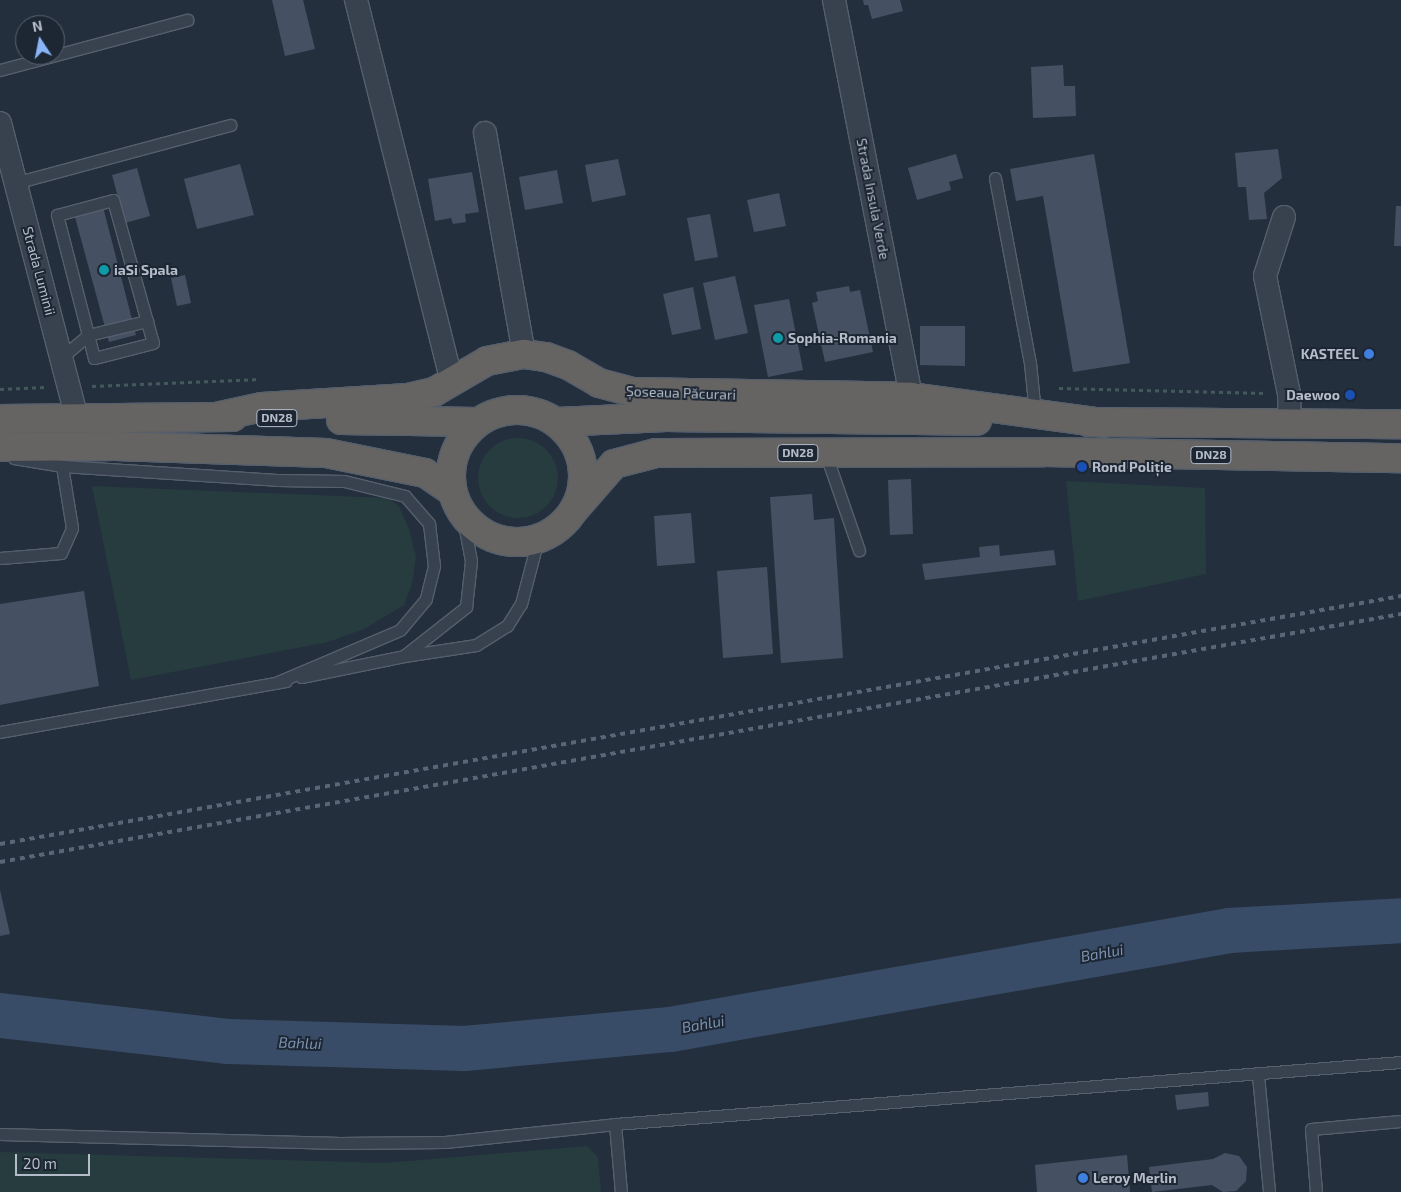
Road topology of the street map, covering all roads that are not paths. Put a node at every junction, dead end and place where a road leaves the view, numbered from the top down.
1 (356, 0) edge
2 (834, 0) edge
3 (187, 20) dead end
4 (0, 70) edge
5 (0, 123) edge
6 (230, 125) dead end
7 (485, 133) dead end
8 (994, 178) dead end
9 (15, 183) junction
10 (1284, 217) dead end
11 (147, 321) junction
12 (88, 335) junction
13 (524, 354) junction
14 (62, 357) junction
15 (452, 383) junction
16 (911, 397) junction
17 (1035, 413) junction
18 (216, 417) junction
19 (77, 418) junction
20 (0, 419) edge
21 (477, 422) junction
22 (557, 422) junction
23 (1104, 422) junction
24 (1290, 423) junction
25 (1401, 424) edge
26 (1401, 440) edge
27 (0, 447) edge
28 (825, 452) junction
29 (0, 456) edge
30 (1390, 458) edge
31 (62, 466) junction
32 (457, 502) junction
33 (574, 510) junction
34 (538, 539) junction
35 (859, 550) dead end
36 (0, 558) edge
37 (404, 656) junction
38 (278, 682) junction
39 (0, 732) edge
40 (1401, 1062) edge
41 (1258, 1074) junction
42 (1401, 1121) edge
43 (615, 1124) junction
44 (0, 1134) edge
45 (621, 1192) edge
46 (1269, 1192) edge
47 (1316, 1192) edge

1 - 15 street
2 - 16 street, Strada Insula Verde
3 - 4 lane
5 - 9 street, Strada Luminii
6 - 9 lane
7 - 13 street
8 - 17 lane
9 - 14 street, Strada Luminii
10 - 24 street
11 - 12 lane
11 - 12 lane
11 - 12 lane
12 - 14 lane
13 - 15 highway, Șoseaua Păcurari
13 - 16 highway, Șoseaua Păcurari
14 - 19 street, Strada Luminii
15 - 18 highway, Șoseaua Păcurari
16 - 17 highway, Șoseaua Păcurari
17 - 23 highway, Șoseaua Păcurari
18 - 19 highway, DN28
18 - 21 highway, DN28
19 - 20 highway, DN28
21 - 22 highway, DN28
21 - 32 highway, DN28
22 - 23 highway, DN28
22 - 33 highway, DN28
23 - 24 highway, DN28
24 - 25 highway, DN28
26 - 30 highway
27 - 32 highway, DN28
28 - 30 highway, DN28
28 - 33 highway, DN28
28 - 35 lane
29 - 31 lane
31 - 36 lane
31 - 38 lane
32 - 34 highway, DN28
32 - 37 lane
33 - 34 highway, DN28
34 - 37 lane
37 - 38 lane
38 - 39 lane
40 - 41 lane
41 - 43 lane
41 - 46 lane
42 - 47 lane
43 - 44 lane
43 - 45 lane

